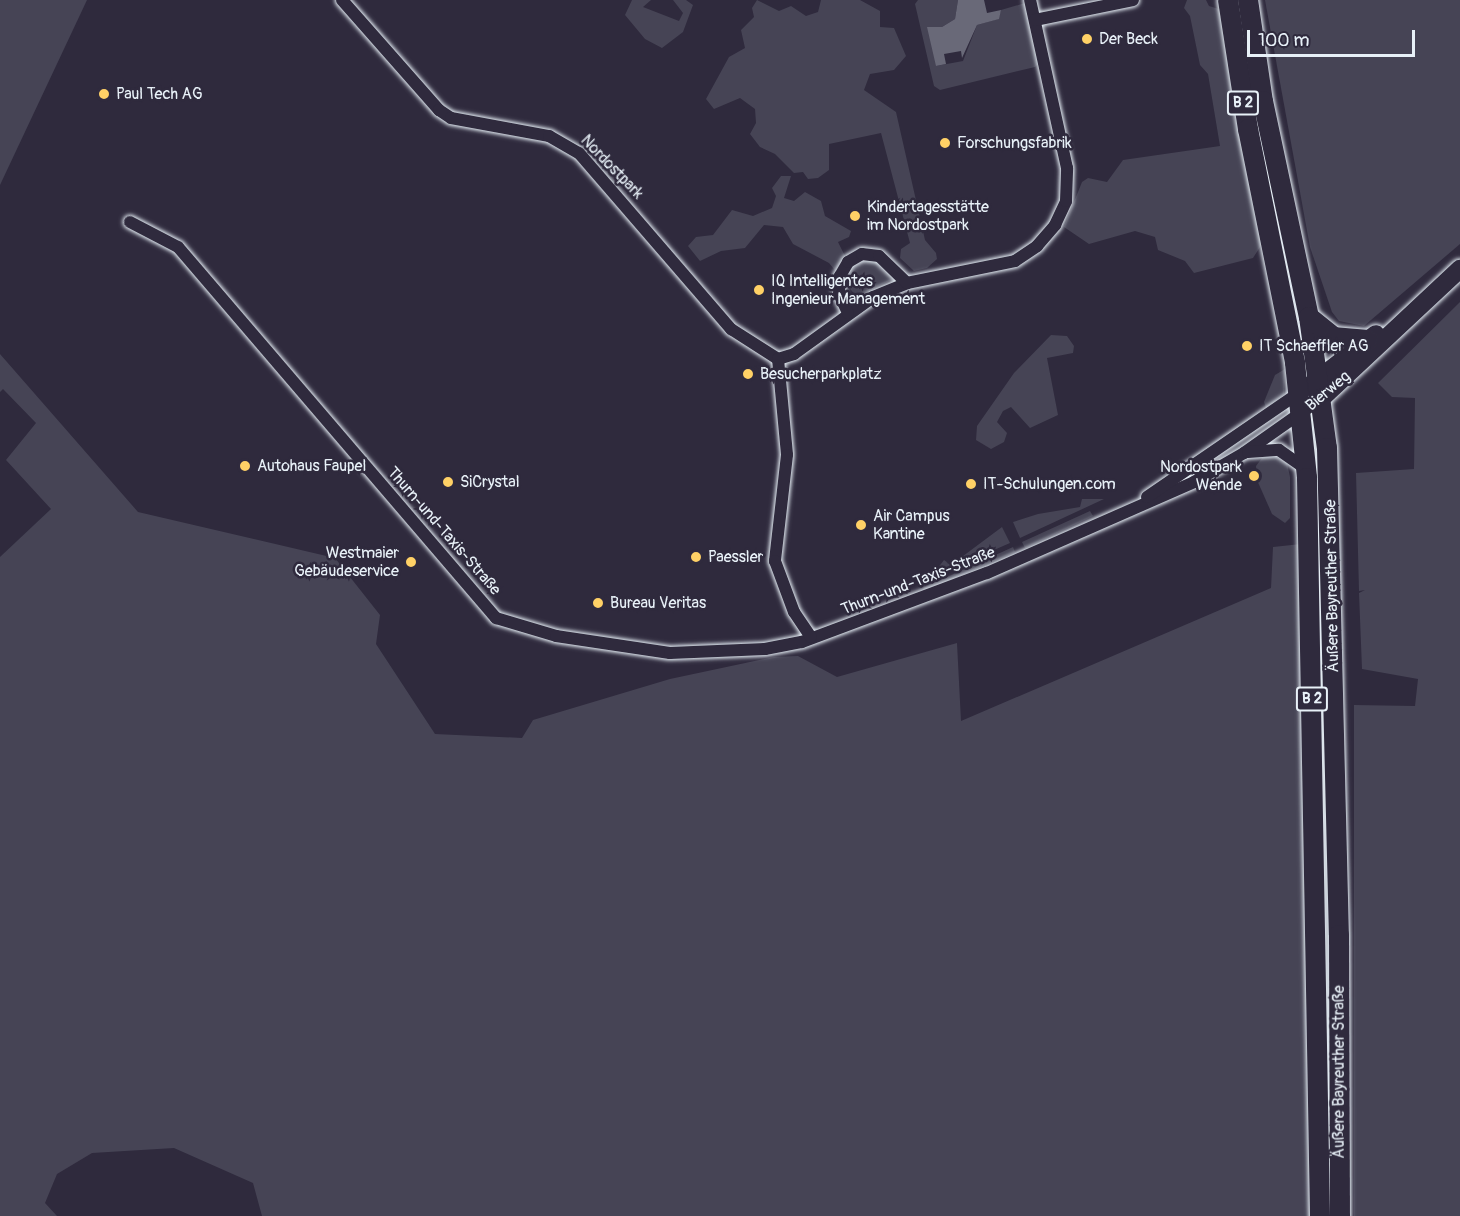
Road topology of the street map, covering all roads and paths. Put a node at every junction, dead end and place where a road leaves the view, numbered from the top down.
1 (342, 0) edge
2 (1030, 0) edge
3 (1132, 0) edge
4 (1228, 0) edge
5 (1248, 0) edge
6 (1035, 20) junction
7 (130, 222) dead end
8 (1460, 269) edge
9 (907, 283) junction
10 (848, 313) junction
11 (1309, 317) junction
12 (1405, 318) junction
13 (1367, 340) junction
14 (778, 359) junction
15 (1320, 389) junction
16 (1299, 393) junction
17 (1302, 414) junction
18 (1244, 453) junction
19 (1307, 470) junction
20 (1132, 507) junction
21 (811, 637) junction
22 (1320, 1216) edge
23 (1340, 1216) edge

1 - 14 street, Nordostpark
2 - 6 street
3 - 6 street
4 - 16 main road, Äußere Bayreuther Straße / B 2
5 - 11 main road, Äußere Bayreuther Straße / B 2
6 - 9 street
7 - 21 street, Thurn-und-Taxis-Straße
8 - 12 main road, Bierweg
9 - 10 street
9 - 10 street
10 - 14 street
11 - 13 main road
11 - 15 main road, Äußere Bayreuther Straße / B 2
12 - 13 main road, Bierweg
12 - 15 main road, Bierweg
13 - 15 main road, Bierweg
14 - 21 street
15 - 16 main road
15 - 17 street, Bierweg
15 - 23 main road, Äußere Bayreuther Straße / B 2
16 - 17 main road, Äußere Bayreuther Straße / B 2
16 - 20 street, Thurn-und-Taxis-Straße
17 - 18 street, Thurn-und-Taxis-Straße
17 - 19 main road, Äußere Bayreuther Straße / B 2
18 - 19 street
18 - 20 street, Thurn-und-Taxis-Straße
19 - 22 main road, Äußere Bayreuther Straße / B 2
20 - 21 street, Thurn-und-Taxis-Straße

